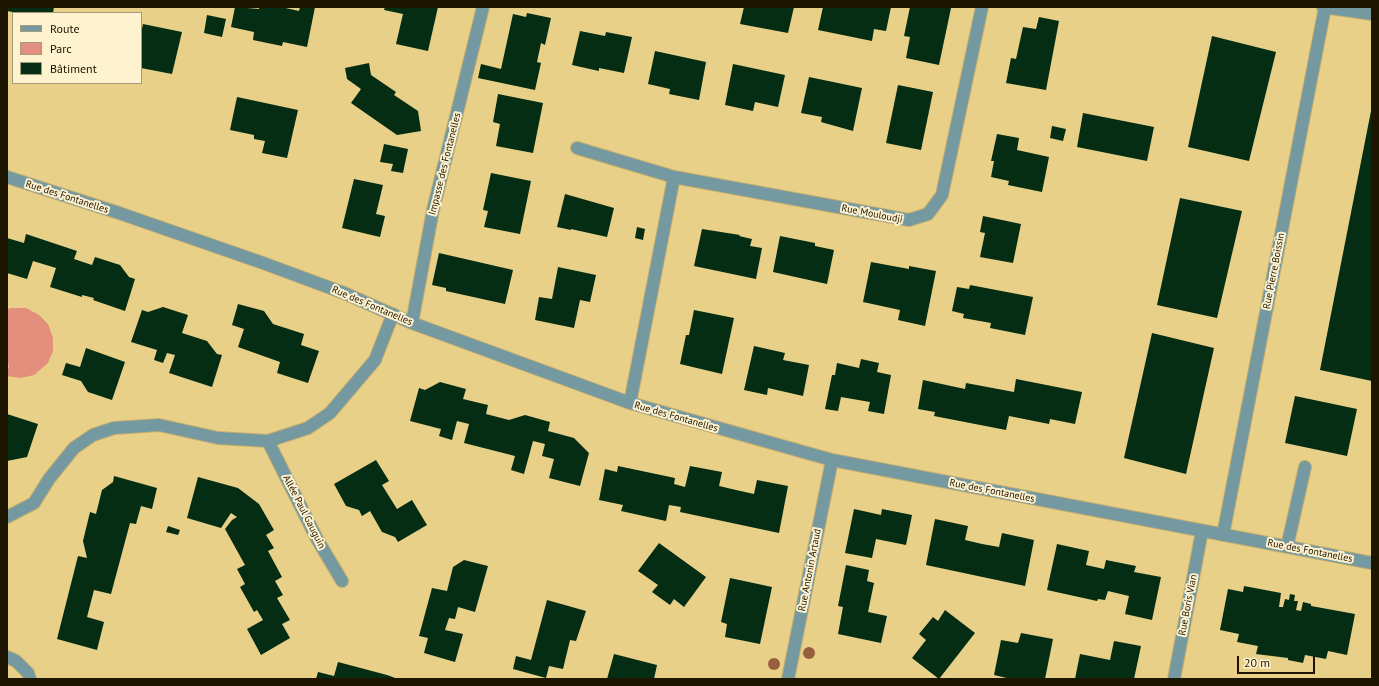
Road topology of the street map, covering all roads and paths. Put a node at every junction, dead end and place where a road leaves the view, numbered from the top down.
1 (484, 7) edge
2 (982, 7) edge
3 (1324, 7) edge
4 (1372, 14) edge
5 (576, 148) dead end
6 (7, 177) edge
7 (674, 177) junction
8 (393, 314) junction
9 (412, 323) junction
10 (630, 403) junction
11 (268, 441) junction
12 (832, 460) junction
13 (1306, 467) dead end
14 (7, 517) edge
15 (1202, 531) junction
16 (1223, 535) junction
17 (1287, 547) junction
18 (1372, 563) edge
19 (342, 581) dead end
20 (7, 657) edge
21 (30, 679) edge
22 (788, 679) edge
23 (1174, 679) edge

1 - 9 street, Impasse des Fontanelles
2 - 7 street, Rue Mouloudji
3 - 4 street
3 - 16 street, Rue Pierre Boissin
5 - 7 street, Rue Mouloudji
6 - 8 street, Rue des Fontanelles
7 - 10 street
8 - 9 street, Rue des Fontanelles
8 - 11 street
9 - 10 street, Rue des Fontanelles
10 - 12 street, Rue des Fontanelles
11 - 14 street
11 - 19 street, Allée Paul Gauguin
12 - 15 street, Rue des Fontanelles
12 - 22 street, Rue Antonin Artaud
13 - 17 street
15 - 16 street, Rue des Fontanelles
15 - 23 street, Rue Boris Vian
16 - 17 street, Rue des Fontanelles
17 - 18 street, Rue des Fontanelles
20 - 21 street

